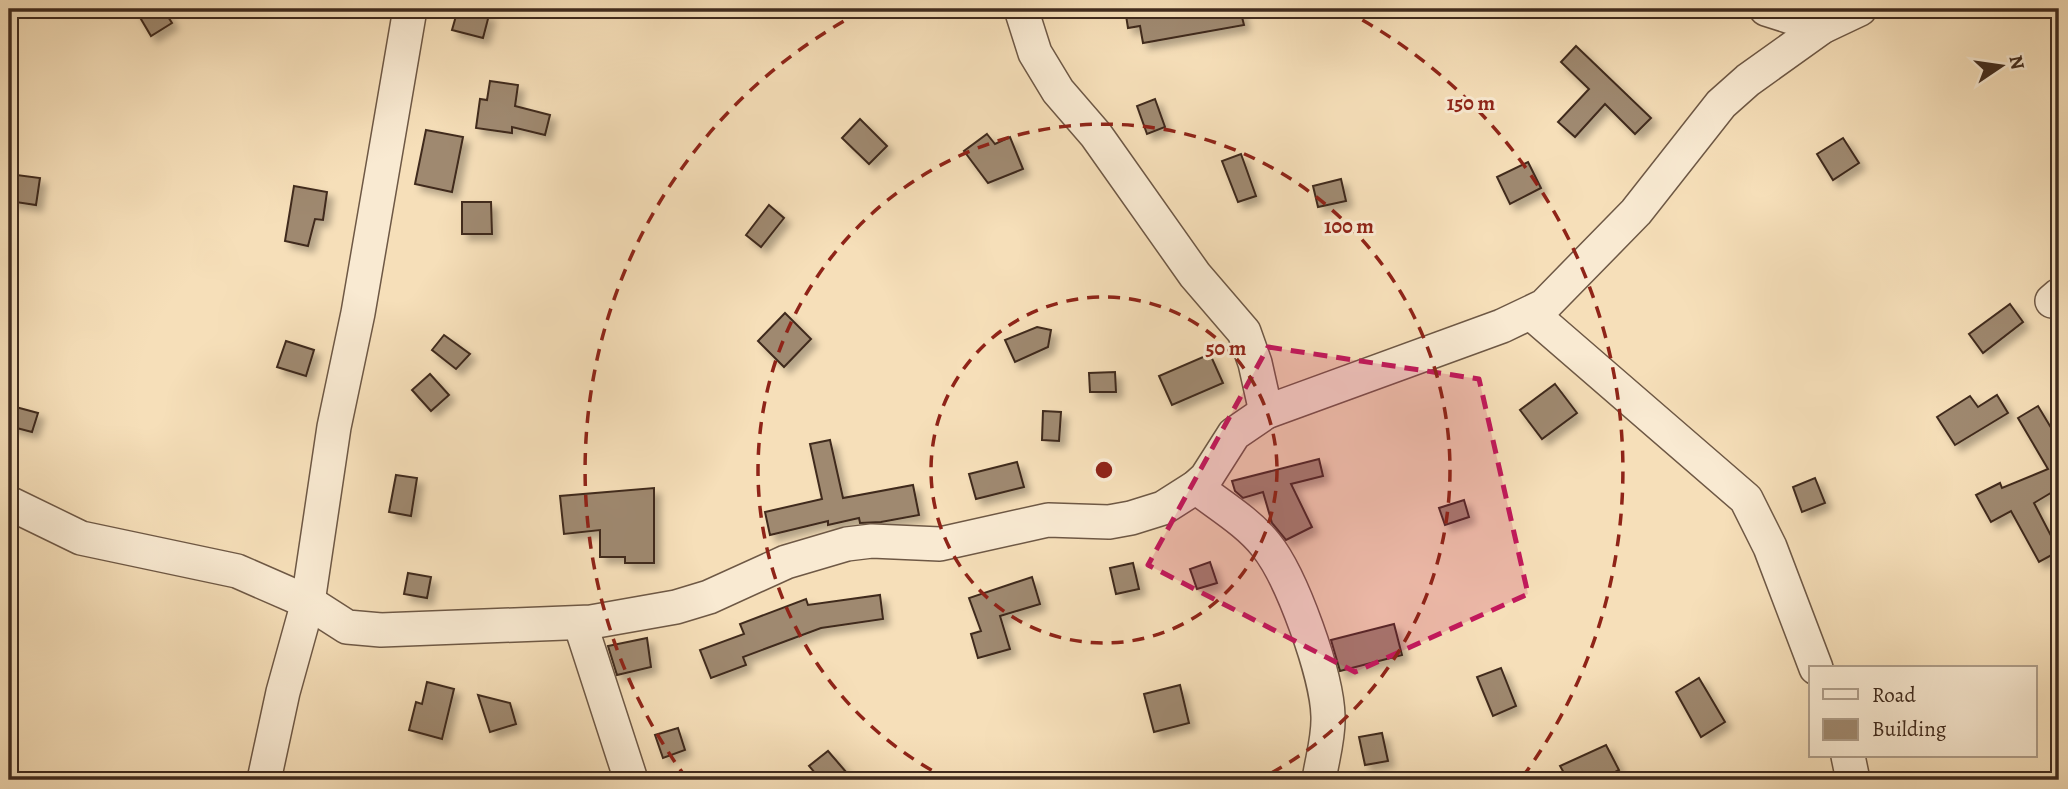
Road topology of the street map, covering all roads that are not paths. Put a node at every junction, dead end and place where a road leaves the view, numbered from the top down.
1 (410, 9) edge
2 (1021, 9) edge
3 (1766, 9) edge
4 (1860, 9) edge
5 (1822, 27) junction
6 (1531, 313) junction
7 (1266, 412) junction
8 (1196, 487) junction
9 (9, 503) edge
10 (308, 602) junction
11 (580, 623) junction
12 (1815, 666) edge
13 (1848, 758) edge
14 (264, 780) edge
15 (631, 780) edge
16 (1320, 780) edge
17 (1853, 780) edge

1 - 10 street
2 - 7 street
3 - 5 street
4 - 5 street
5 - 6 street
6 - 7 street
6 - 12 street
7 - 8 street
8 - 11 street
8 - 16 street
9 - 10 street
10 - 11 street
10 - 14 street
11 - 15 street
13 - 17 street

